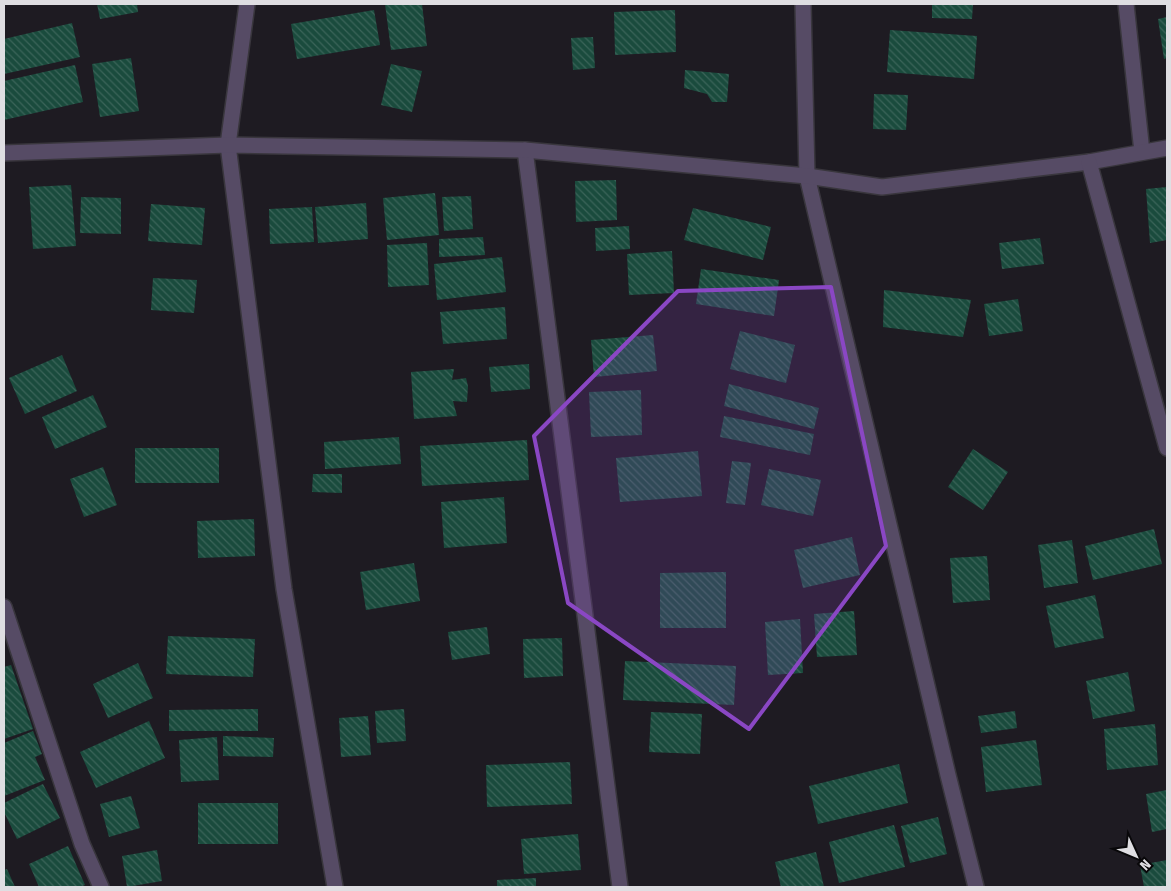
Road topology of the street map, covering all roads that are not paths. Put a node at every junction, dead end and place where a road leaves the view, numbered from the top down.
1 (247, 4) edge
2 (803, 4) edge
3 (1126, 4) edge
4 (228, 145) junction
5 (1167, 148) edge
6 (525, 150) junction
7 (4, 152) edge
8 (1142, 152) junction
9 (1089, 162) junction
10 (807, 176) junction
11 (1167, 448) edge
12 (4, 607) edge
13 (101, 887) edge
14 (335, 887) edge
15 (620, 887) edge
16 (976, 887) edge

1 - 4 street
2 - 10 street
3 - 8 street
4 - 6 street
4 - 7 street
4 - 14 street
5 - 8 street
6 - 10 street
6 - 15 street
8 - 9 street
9 - 10 street
9 - 11 street
10 - 16 street
12 - 13 street

